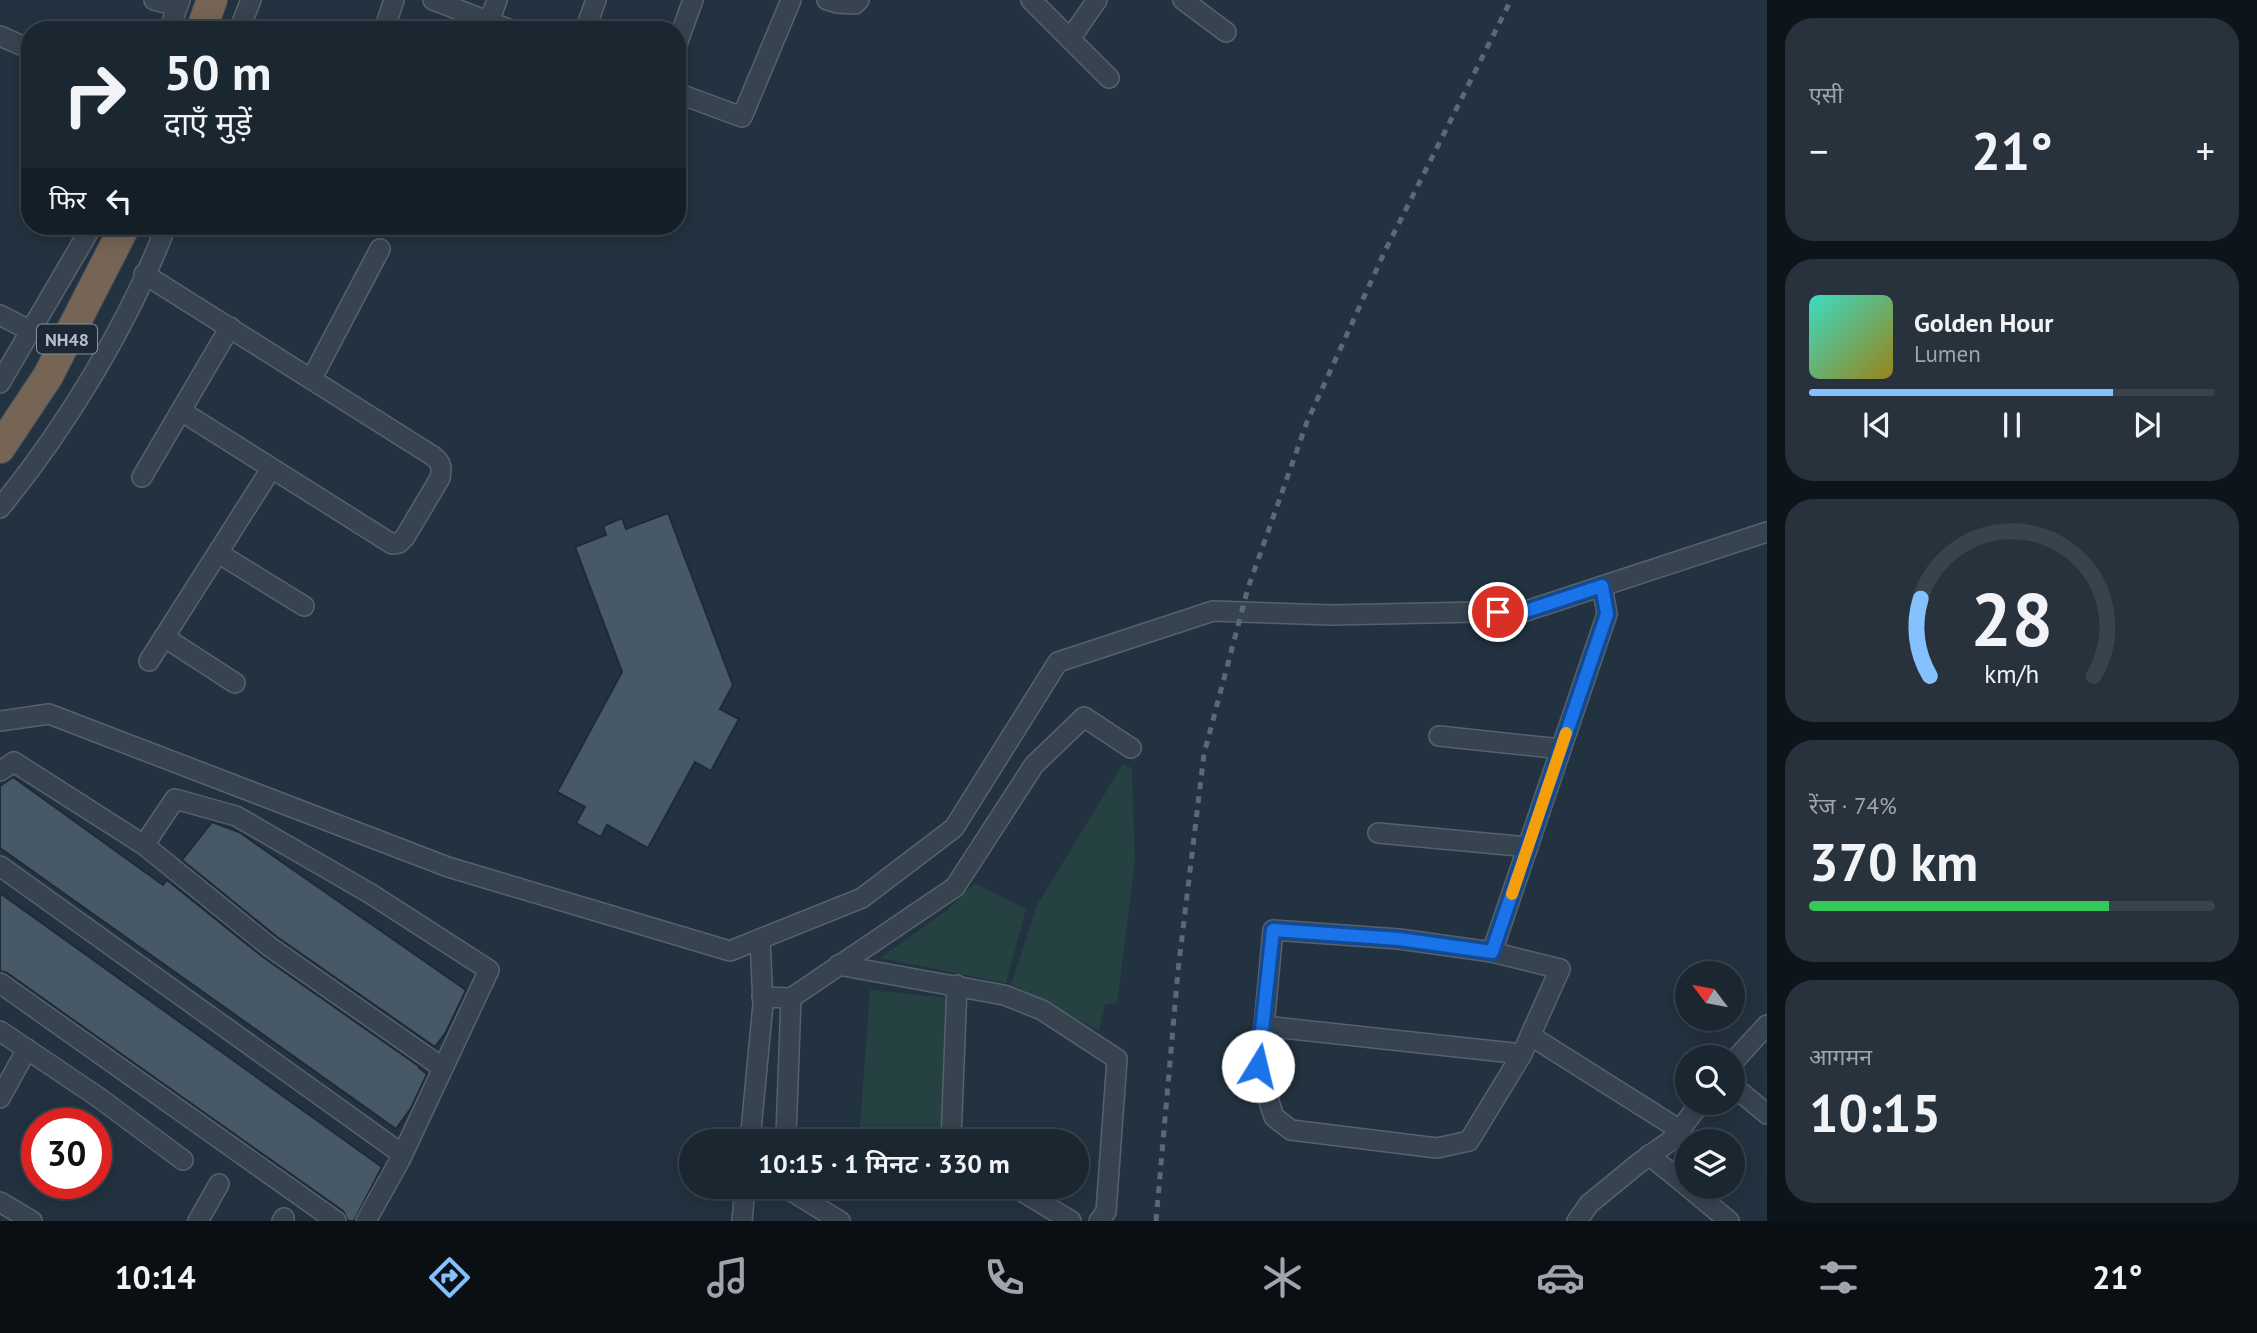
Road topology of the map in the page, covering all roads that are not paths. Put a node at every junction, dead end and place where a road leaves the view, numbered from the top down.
1 (154, 0) edge
2 (212, 0) edge
3 (250, 0) edge
4 (394, 0) edge
5 (433, 0) edge
6 (497, 0) edge
7 (596, 0) edge
8 (693, 0) edge
9 (791, 0) edge
10 (827, 0) edge
11 (859, 0) edge
12 (1031, 0) edge
13 (1097, 0) edge
14 (1183, 0) edge
15 (184, 9) edge
16 (204, 21) edge
17 (242, 21) edge
18 (387, 21) edge
19 (486, 21) edge
20 (489, 21) edge
21 (588, 21) edge
22 (685, 21) edge
23 (1226, 32) dead end
24 (0, 36) edge
25 (1070, 39) junction
26 (21, 45) edge
27 (1109, 78) dead end
28 (686, 96) edge
29 (87, 235) edge
30 (105, 235) edge
31 (120, 235) edge
32 (162, 235) edge
33 (380, 249) dead end
34 (145, 274) junction
35 (0, 316) edge
36 (230, 327) junction
37 (31, 331) junction
38 (312, 378) junction
39 (0, 383) edge
40 (181, 411) junction
41 (0, 422) edge
42 (0, 447) edge
43 (271, 469) junction
44 (142, 477) dead end
45 (0, 509) edge
46 (1767, 532) edge
47 (218, 553) junction
48 (1602, 586) junction
49 (304, 606) dead end
50 (164, 637) junction
51 (149, 661) dead end
52 (235, 683) dead end
53 (0, 721) edge
54 (1439, 736) dead end
55 (1131, 748) dead end
56 (1561, 749) junction
57 (0, 771) edge
58 (1378, 832) dead end
59 (144, 845) junction
60 (1528, 847) junction
61 (0, 866) edge
62 (760, 939) junction
63 (1492, 952) junction
64 (838, 965) junction
65 (0, 983) edge
66 (957, 985) junction
67 (762, 997) junction
68 (791, 998) junction
69 (1767, 1024) edge
70 (1264, 1026) junction
71 (0, 1031) edge
72 (1531, 1036) junction
73 (27, 1049) junction
74 (1745, 1049) edge
75 (1522, 1054) junction
76 (443, 1068) junction
77 (1745, 1096) edge
78 (0, 1098) edge
79 (1767, 1114) edge
80 (751, 1129) edge
81 (786, 1129) edge
82 (951, 1129) edge
83 (1678, 1129) edge
84 (1675, 1136) edge
85 (402, 1154) junction
86 (1649, 1155) junction
87 (183, 1160) dead end
88 (1675, 1176) edge
89 (219, 1184) dead end
90 (744, 1199) edge
91 (804, 1199) edge
92 (1035, 1199) edge
93 (1703, 1199) edge
94 (0, 1202) edge
95 (33, 1221) edge
96 (198, 1221) edge
97 (336, 1221) edge
98 (366, 1221) edge
99 (741, 1221) edge
100 (840, 1221) edge
101 (1071, 1221) edge
102 (1099, 1221) edge
103 (1577, 1221) edge
104 (1729, 1221) edge

1 - 15 street
2 - 16 highway
3 - 17 street
4 - 18 street
5 - 19 street
6 - 20 street
7 - 21 street
8 - 22 street
9 - 28 street
10 - 11 street
12 - 25 street
13 - 25 street
14 - 23 street
24 - 26 street
25 - 27 street
29 - 37 street
30 - 41 highway, NH48
31 - 42 highway, NH48
32 - 34 street
33 - 38 street
34 - 36 street
34 - 45 street
35 - 37 street
36 - 38 street
36 - 40 street
37 - 39 street
38 - 43 street
40 - 43 street
40 - 44 street
43 - 47 street
46 - 48 street
47 - 49 street
47 - 50 street
48 - 56 street
48 - 62 street
50 - 51 street
50 - 52 street
53 - 62 street
54 - 56 street
55 - 64 street
56 - 60 street
57 - 59 street
58 - 60 street
59 - 76 street
59 - 76 street
60 - 63 street
61 - 85 street
62 - 67 street
63 - 70 street
63 - 72 street
64 - 66 street
64 - 68 street
65 - 97 street
66 - 82 street
66 - 102 street
67 - 68 street
67 - 80 street
68 - 81 street
69 - 74 street
70 - 75 street
70 - 75 street
71 - 73 street
72 - 75 street
72 - 83 street
73 - 78 street
73 - 87 street
76 - 85 street
77 - 79 street
84 - 86 street
85 - 98 street
86 - 88 street
86 - 103 street
89 - 96 street
90 - 99 street
91 - 100 street
92 - 101 street
93 - 104 street
94 - 95 street

